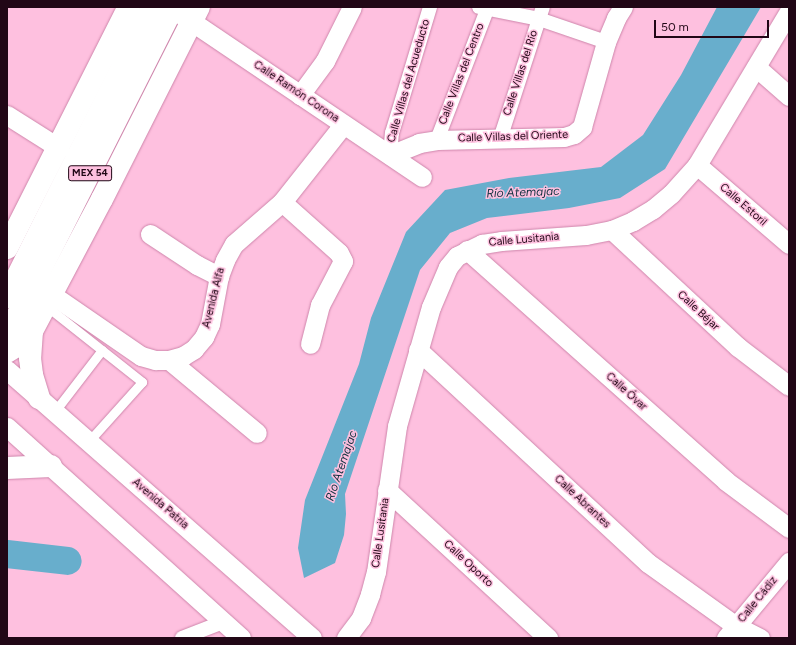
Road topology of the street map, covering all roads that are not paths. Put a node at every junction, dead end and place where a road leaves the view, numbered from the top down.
1 (129, 7) edge
2 (167, 7) edge
3 (352, 7) edge
4 (430, 7) edge
5 (623, 7) edge
6 (484, 8) edge
7 (789, 11) edge
8 (541, 13) edge
9 (195, 14) edge
10 (606, 42) junction
11 (756, 67) junction
12 (300, 95) junction
13 (789, 96) edge
14 (7, 115) edge
15 (343, 125) junction
16 (500, 139) junction
17 (437, 140) junction
18 (59, 148) junction
19 (390, 155) junction
20 (697, 165) junction
21 (422, 177) dead end
22 (282, 202) junction
23 (612, 230) junction
24 (150, 234) dead end
25 (789, 244) edge
26 (7, 248) edge
27 (467, 250) junction
28 (219, 276) junction
29 (7, 297) edge
30 (48, 300) junction
31 (32, 331) junction
32 (7, 336) edge
33 (310, 344) dead end
34 (102, 350) junction
35 (418, 350) junction
36 (7, 352) edge
37 (169, 360) junction
38 (7, 370) edge
39 (789, 386) edge
40 (47, 405) junction
41 (7, 427) edge
42 (257, 433) dead end
43 (89, 441) junction
44 (51, 466) junction
45 (7, 468) edge
46 (387, 490) junction
47 (789, 528) edge
48 (789, 562) edge
49 (223, 622) junction
50 (731, 632) edge
51 (182, 638) edge
52 (241, 638) edge
53 (312, 638) edge
54 (346, 638) edge
55 (548, 638) edge
56 (760, 638) edge

1 - 18 main road
2 - 9 street, Calle Ramón Corona
2 - 29 main road, MEX 54
2 - 32 main road, MEX 54
3 - 12 street
4 - 19 street, Calle Villas del Acueducto
5 - 10 street, Calle Villas del Oriente
6 - 8 street
6 - 17 street, Calle Villas del Centro
7 - 11 street, Calle Lusitania
8 - 10 street
8 - 16 street, Calle Villas del Río
9 - 12 street, Calle Ramón Corona
9 - 30 main road
10 - 16 street, Calle Villas del Oriente
11 - 13 street
11 - 20 street, Calle Lusitania
12 - 15 street, Calle Ramón Corona
14 - 18 street
15 - 19 street, Calle Ramón Corona
15 - 22 street, Avenida Alfa
16 - 17 street, Calle Villas del Oriente
17 - 19 street, Calle Villas del Oriente
18 - 26 main road
19 - 21 street, Calle Ramón Corona
20 - 23 street, Calle Lusitania
20 - 25 street, Calle Estoril
22 - 28 street, Avenida Alfa
22 - 33 street
23 - 27 street, Calle Lusitania
23 - 39 street, Calle Béjar
24 - 28 street
27 - 35 street, Calle Lusitania
27 - 47 street, Calle Óvar
28 - 37 street, Avenida Alfa
30 - 31 main road
30 - 34 lane
30 - 37 street, Avenida Alfa
31 - 36 main road
31 - 40 main road
34 - 40 lane
34 - 43 lane
35 - 46 street, Calle Lusitania
35 - 50 street, Calle Abrantes
37 - 42 street
38 - 40 street, Avenida Patria
40 - 43 street, Avenida Patria
41 - 44 street
43 - 53 street, Avenida Patria
44 - 45 main road
44 - 49 street
46 - 54 street, Calle Lusitania
46 - 55 street, Calle Oporto
48 - 50 street, Calle Cádiz
49 - 51 street
49 - 52 street
50 - 56 street, Calle Abrantes

